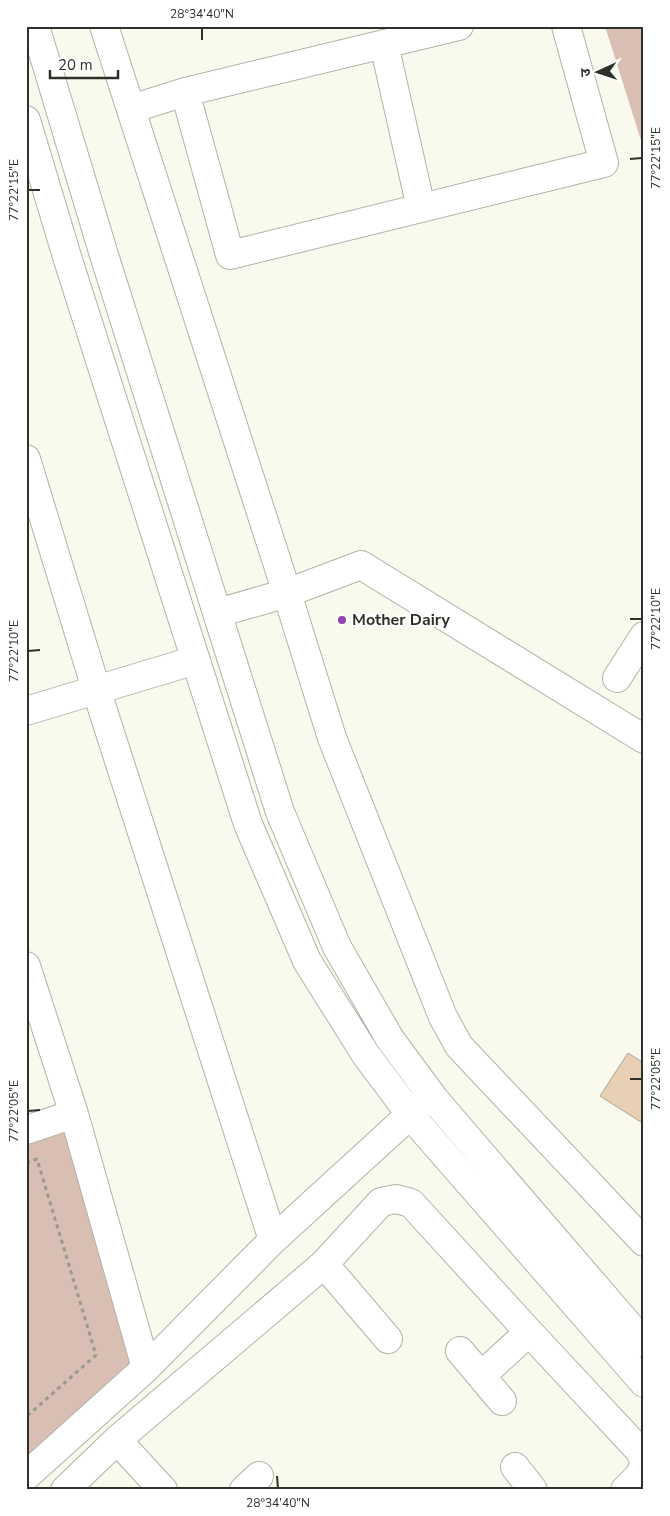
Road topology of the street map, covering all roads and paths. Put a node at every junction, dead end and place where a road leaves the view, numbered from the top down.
1 (35, 26) edge
2 (104, 26) edge
3 (459, 26) edge
4 (566, 26) edge
5 (384, 44) junction
6 (185, 92) junction
7 (131, 109) junction
8 (26, 120) edge
9 (421, 208) junction
10 (26, 459) edge
11 (287, 593) junction
12 (218, 613) junction
13 (644, 636) edge
14 (196, 660) junction
15 (617, 678) dead end
16 (96, 689) junction
17 (26, 711) edge
18 (644, 740) edge
19 (26, 966) edge
20 (431, 1095) junction
21 (74, 1114) junction
22 (411, 1115) junction
23 (26, 1130) edge
24 (26, 1163) edge
25 (273, 1240) junction
26 (644, 1242) edge
27 (324, 1264) junction
28 (529, 1332) junction
29 (388, 1339) dead end
30 (644, 1343) edge
31 (460, 1351) dead end
32 (146, 1368) junction
33 (481, 1376) junction
34 (644, 1383) edge
35 (502, 1402) dead end
36 (26, 1417) edge
37 (118, 1440) junction
38 (644, 1460) edge
39 (644, 1464) edge
40 (514, 1467) dead end
41 (26, 1476) edge
42 (66, 1490) edge
43 (163, 1490) edge
44 (533, 1490) edge
45 (625, 1490) edge

1 - 12 street
2 - 7 street
3 - 5 street
4 - 9 street
5 - 6 street
5 - 9 street
6 - 7 street
6 - 9 street
7 - 11 street
8 - 14 street
10 - 16 street
11 - 12 street
11 - 18 street
11 - 26 street
12 - 20 street
13 - 15 street
14 - 16 street
14 - 22 street
16 - 17 street
16 - 25 street
19 - 21 street
20 - 22 street
20 - 30 street
21 - 23 street
21 - 32 street
22 - 25 street
22 - 34 street
24 - 36 path
25 - 32 street
27 - 28 street
27 - 29 street
27 - 37 street
28 - 33 street
28 - 38 street
31 - 33 street
32 - 41 street
33 - 35 street
37 - 42 street
37 - 43 street
39 - 45 street
40 - 44 street

